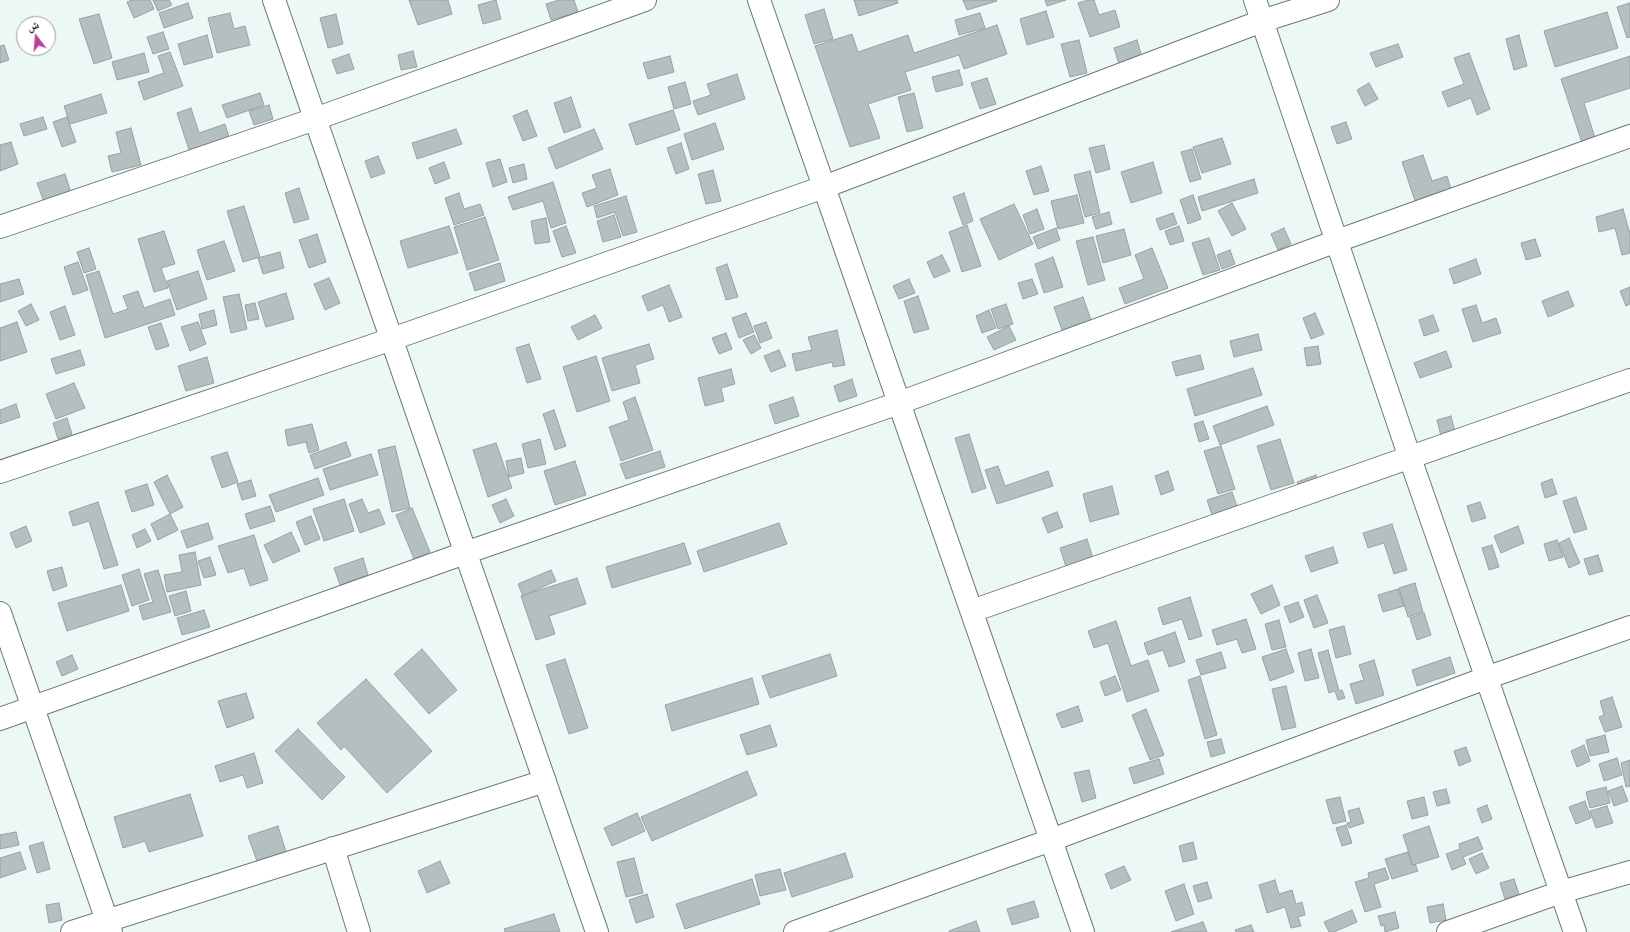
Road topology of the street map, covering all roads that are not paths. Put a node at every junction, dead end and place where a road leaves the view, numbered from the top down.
1 (274, 0) edge
2 (645, 0) edge
3 (759, 0) edge
4 (1255, 0) edge
5 (1328, 0) edge
6 (1262, 21) junction
7 (315, 119) junction
8 (1630, 136) edge
9 (824, 187) junction
10 (0, 227) edge
11 (1337, 241) junction
12 (392, 339) junction
13 (1630, 380) edge
14 (899, 403) junction
15 (1410, 458) junction
16 (0, 472) edge
17 (465, 552) junction
18 (972, 611) junction
19 (0, 613) edge
20 (1630, 627) edge
21 (1486, 678) junction
22 (33, 708) junction
23 (0, 719) edge
24 (545, 781) junction
25 (1051, 840) junction
26 (334, 848) junction
27 (1630, 872) edge
28 (1561, 892) junction
29 (109, 926) edge
30 (72, 932) edge
31 (359, 932) edge
32 (597, 932) edge
33 (795, 932) edge
34 (1083, 932) edge
35 (1448, 932) edge
36 (1575, 932) edge

1 - 7 street
2 - 7 street
3 - 9 street
4 - 6 street
5 - 6 street
6 - 9 street
6 - 11 street
7 - 10 street
7 - 12 street
8 - 11 street
9 - 12 street
9 - 14 street
11 - 14 street
11 - 15 street
12 - 16 street
12 - 17 street
13 - 15 street
14 - 17 street
14 - 18 street
15 - 18 street
15 - 21 street
17 - 22 street
17 - 24 street
18 - 25 street
19 - 22 street
20 - 21 street
21 - 25 street
21 - 28 street
22 - 23 street
22 - 29 street
24 - 26 street
24 - 32 street
25 - 33 street
25 - 34 street
26 - 29 street
26 - 31 street
27 - 28 street
28 - 35 street
28 - 36 street
29 - 30 street

